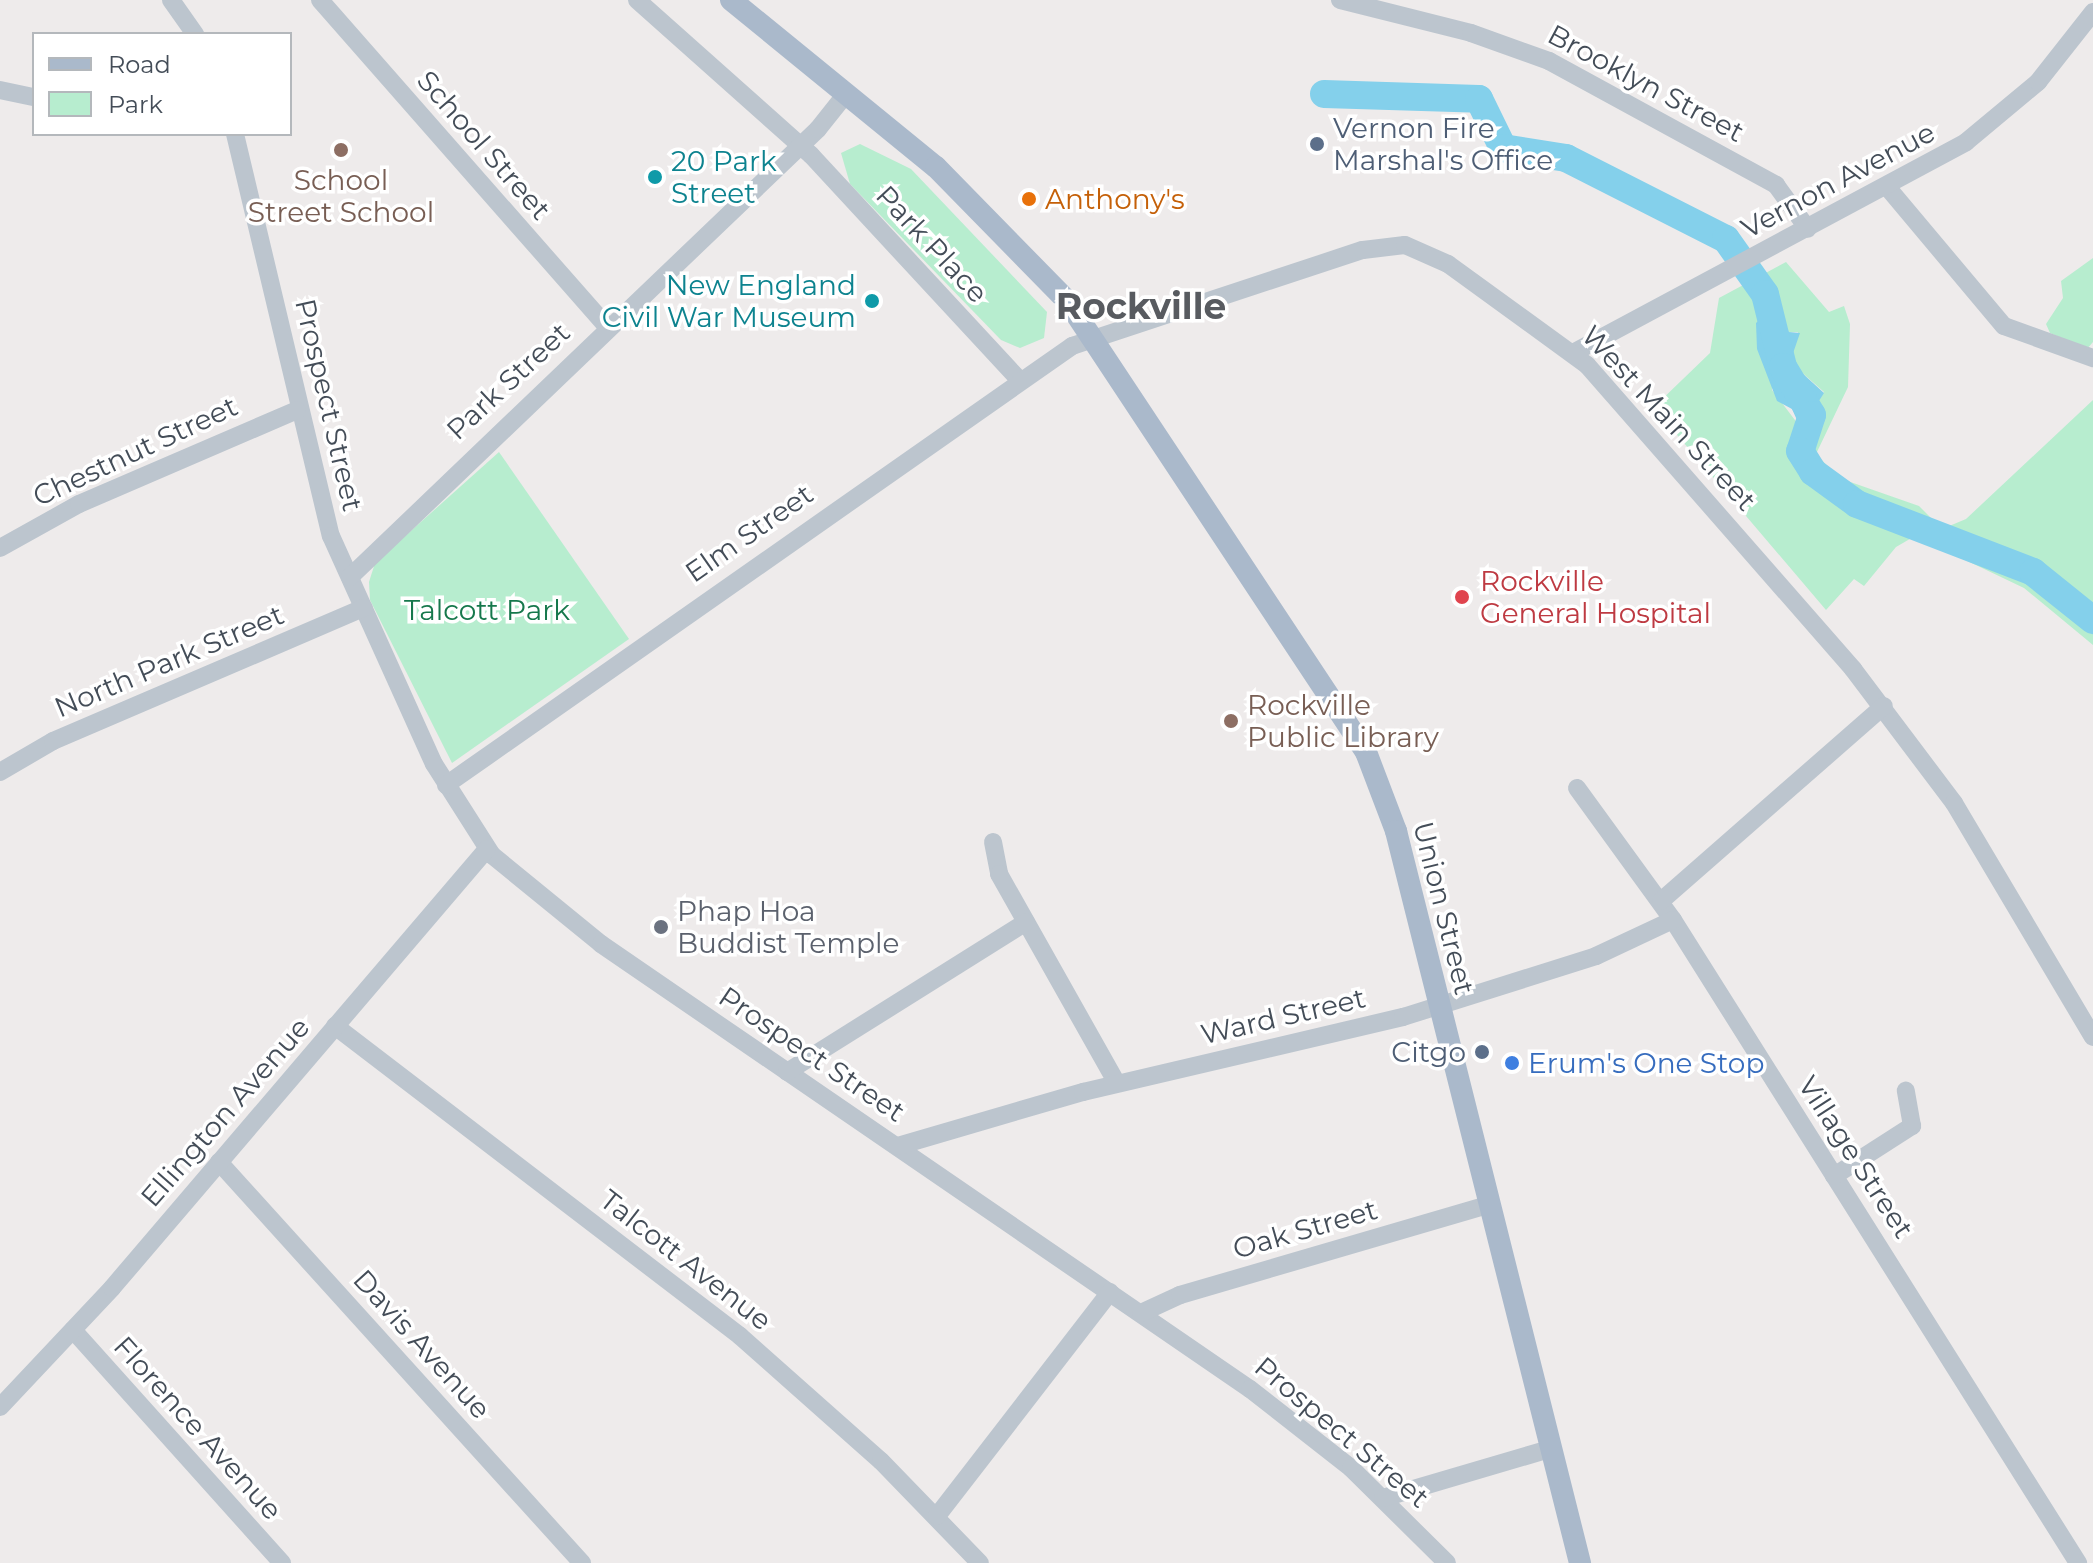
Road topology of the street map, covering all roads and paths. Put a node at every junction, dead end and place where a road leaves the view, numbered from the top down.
1 (171, 0) edge
2 (320, 0) edge
3 (637, 0) edge
4 (731, 0) edge
5 (1340, 0) edge
6 (2093, 12) edge
7 (194, 32) edge
8 (0, 90) edge
9 (845, 95) junction
10 (32, 97) edge
11 (235, 136) edge
12 (801, 146) junction
13 (1888, 188) junction
14 (1808, 229) junction
15 (607, 327) junction
16 (1091, 338) junction
17 (1573, 353) junction
18 (2093, 358) edge
19 (1020, 381) junction
20 (297, 410) junction
21 (0, 548) edge
22 (350, 577) junction
23 (364, 608) junction
24 (1884, 706) junction
25 (0, 772) edge
26 (446, 785) junction
27 (1577, 788) dead end
28 (993, 842) dead end
29 (487, 849) junction
30 (1661, 901) junction
31 (1673, 920) junction
32 (1026, 922) junction
33 (1437, 1003) junction
34 (335, 1026) junction
35 (2093, 1037) edge
36 (787, 1072) junction
37 (1117, 1083) junction
38 (1906, 1091) dead end
39 (898, 1146) junction
40 (219, 1162) junction
41 (1834, 1176) junction
42 (1488, 1205) junction
43 (1110, 1292) junction
44 (1141, 1313) junction
45 (73, 1330) junction
46 (0, 1407) edge
47 (1550, 1449) junction
48 (1383, 1498) junction
49 (937, 1516) junction
50 (282, 1563) edge
51 (582, 1563) edge
52 (980, 1563) edge
53 (1447, 1563) edge
54 (1580, 1563) edge
55 (2078, 1563) edge

1 - 7 street
2 - 15 street, School Street
3 - 12 street, Park Place
4 - 9 main road
5 - 14 street, Brooklyn Street
6 - 13 street, Vernon Avenue
8 - 10 street
9 - 12 street, Park Street
9 - 16 main road
11 - 20 street, Prospect Street
12 - 15 street, Park Street
12 - 19 street, Park Place
13 - 14 street, Vernon Avenue
13 - 18 street
14 - 17 street, Vernon Avenue
15 - 22 street, Park Street
16 - 17 street, West Main Street
16 - 19 street, Elm Street
16 - 33 main road, Union Street
17 - 24 street, West Main Street
19 - 26 street, Elm Street
20 - 21 street, Chestnut Street
20 - 22 street, Prospect Street
22 - 23 street, Prospect Street
23 - 25 street, North Park Street
23 - 26 street, Prospect Street
24 - 30 street
24 - 35 street, West Main Street
26 - 29 street, Prospect Street
27 - 30 street, Village Street
28 - 32 street
29 - 34 street, Ellington Avenue
29 - 36 street, Prospect Street
30 - 31 street, Village Street
31 - 33 street, Ward Street
31 - 41 street, Village Street
32 - 36 street
32 - 37 street
33 - 37 street, Ward Street
33 - 42 main road, Union Street
34 - 40 street, Ellington Avenue
34 - 49 street, Talcott Avenue
36 - 39 street, Prospect Street
37 - 39 street, Ward Street
38 - 41 street
39 - 43 street, Prospect Street
40 - 45 street, Ellington Avenue
40 - 51 street, Davis Avenue
41 - 55 street, Village Street
42 - 44 street, Oak Street
42 - 47 main road, Union Street
43 - 44 street, Prospect Street
43 - 49 street
44 - 48 street, Prospect Street
45 - 46 street, Ellington Avenue
45 - 50 street, Florence Avenue
47 - 48 street
47 - 54 main road, Union Street
48 - 53 street, Prospect Street
49 - 52 street, Talcott Avenue

